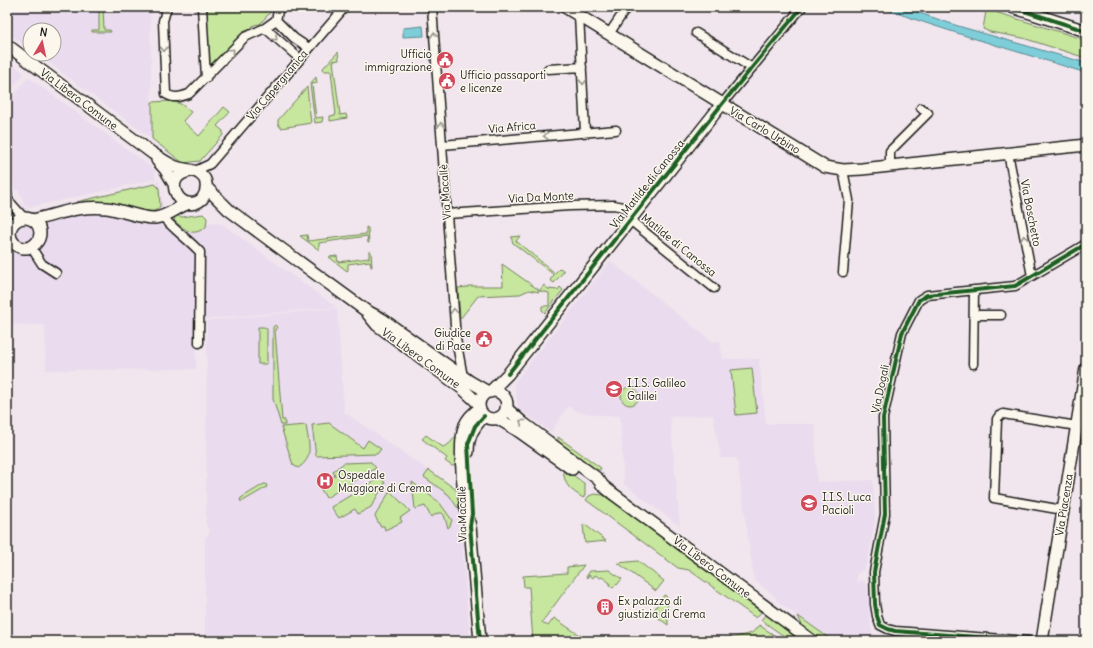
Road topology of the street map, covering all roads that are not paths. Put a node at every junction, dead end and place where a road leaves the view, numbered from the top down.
1 (202, 7) edge
2 (279, 7) edge
3 (345, 7) edge
4 (432, 7) edge
5 (565, 7) edge
6 (627, 7) edge
7 (802, 7) edge
8 (1012, 7) edge
9 (167, 9) edge
10 (579, 15) junction
11 (276, 20) junction
12 (265, 28) junction
13 (1086, 31) edge
14 (696, 33) dead end
15 (609, 34) junction
16 (7, 45) edge
17 (309, 48) junction
18 (300, 59) junction
19 (582, 67) junction
20 (752, 68) junction
21 (548, 69) dead end
22 (206, 78) junction
23 (722, 104) junction
24 (921, 108) dead end
25 (616, 130) dead end
26 (585, 132) junction
27 (442, 144) junction
28 (1086, 145) edge
29 (152, 153) junction
30 (1008, 153) junction
31 (210, 164) junction
32 (890, 166) junction
33 (844, 170) junction
34 (192, 171) junction
35 (206, 185) junction
36 (174, 187) junction
37 (7, 194) edge
38 (194, 202) junction
39 (229, 210) junction
40 (447, 214) junction
41 (162, 216) junction
42 (632, 217) junction
43 (32, 222) junction
44 (10, 244) edge
45 (1086, 244) edge
46 (31, 247) junction
47 (843, 272) dead end
48 (56, 273) dead end
49 (1032, 276) junction
50 (714, 288) dead end
51 (974, 290) junction
52 (365, 310) junction
53 (974, 315) junction
54 (1001, 315) dead end
55 (199, 343) dead end
56 (972, 364) dead end
57 (1086, 368) edge
58 (508, 374) junction
59 (463, 377) junction
60 (489, 392) junction
61 (502, 395) junction
62 (506, 408) junction
63 (481, 410) junction
64 (497, 418) junction
65 (1077, 426) junction
66 (612, 493) junction
67 (1063, 510) junction
68 (943, 638) edge
69 (480, 641) edge
70 (812, 641) edge
71 (1028, 641) edge
72 (1042, 641) edge

1 - 22 street
2 - 11 street
3 - 17 street, Via Capergnanica
27 -> 4 street, Via Macallè
5 - 10 street, Via Carlo Urbino
6 - 15 street
7 - 20 street, Via Matilde di Canossa
8 - 13 street
9 -> 22 street
10 - 15 street, Via Carlo Urbino
10 - 19 street
11 - 12 street
11 - 17 street
12 -> 18 street
22 -> 12 street
14 - 20 street
15 - 23 street, Via Carlo Urbino
16 - 29 street, Via Libero Comune
17 - 18 street, Via Capergnanica
18 - 31 street, Via Capergnanica
19 - 21 street
19 -> 26 street
20 - 23 street, Via Matilde di Canossa
23 - 33 street, Via Carlo Urbino
23 - 42 street, Via Matilde di Canossa
24 - 32 street
25 - 26 street, Via Africa
26 -> 27 street, Via Africa
27 - 40 street, Via Macallè
28 - 30 street, Via Carlo Urbino
29 - 34 street, Via Libero Comune
29 - 36 street, Via Libero Comune
30 - 32 street, Via Carlo Urbino
49 -> 30 street, Via Boschetto
31 - 34 street, Via Capergnanica
31 - 35 street, Via Capergnanica
32 - 33 street, Via Carlo Urbino
33 - 47 street
34 - 35 street, Via Libero Comune
34 - 36 street
35 - 38 street
35 - 39 street, Via Libero Comune
36 - 38 street, Via Libero Comune
36 - 41 street
37 - 43 street
38 - 39 street, Via Libero Comune
38 - 41 street
39 - 52 street, Via Libero Comune
40 - 42 street, Via Da Monte
59 -> 40 street, Via Macallè
41 - 43 street
41 - 55 street
42 - 50 street, Matilde di Canossa
42 - 58 street, Via Matilde di Canossa
43 - 44 street
43 - 46 street
44 - 46 street
45 - 49 street, Via Dogali
46 - 48 street
49 - 51 street, Via Dogali
51 - 53 street
51 - 68 street, Via Dogali
52 - 59 street, Via Libero Comune
52 - 63 street, Via Libero Comune
53 - 54 street
53 - 56 street
57 - 65 street, Via Piacenza
58 - 60 street, Via Matilde di Canossa
58 - 61 street, Via Matilde di Canossa
59 - 60 street, Via Libero Comune
60 - 61 street, Via Libero Comune
60 - 63 street
61 - 62 street
62 - 64 street
66 -> 62 street, Via Libero Comune
63 - 64 street, Via Libero Comune
63 - 69 street, Via Macallè
64 - 66 street, Via Libero Comune
65 - 67 street, Via Piacenza
65 - 67 street
66 - 70 street, Via Libero Comune
67 - 72 street, Via Piacenza
68 - 71 street, Via Dogali

